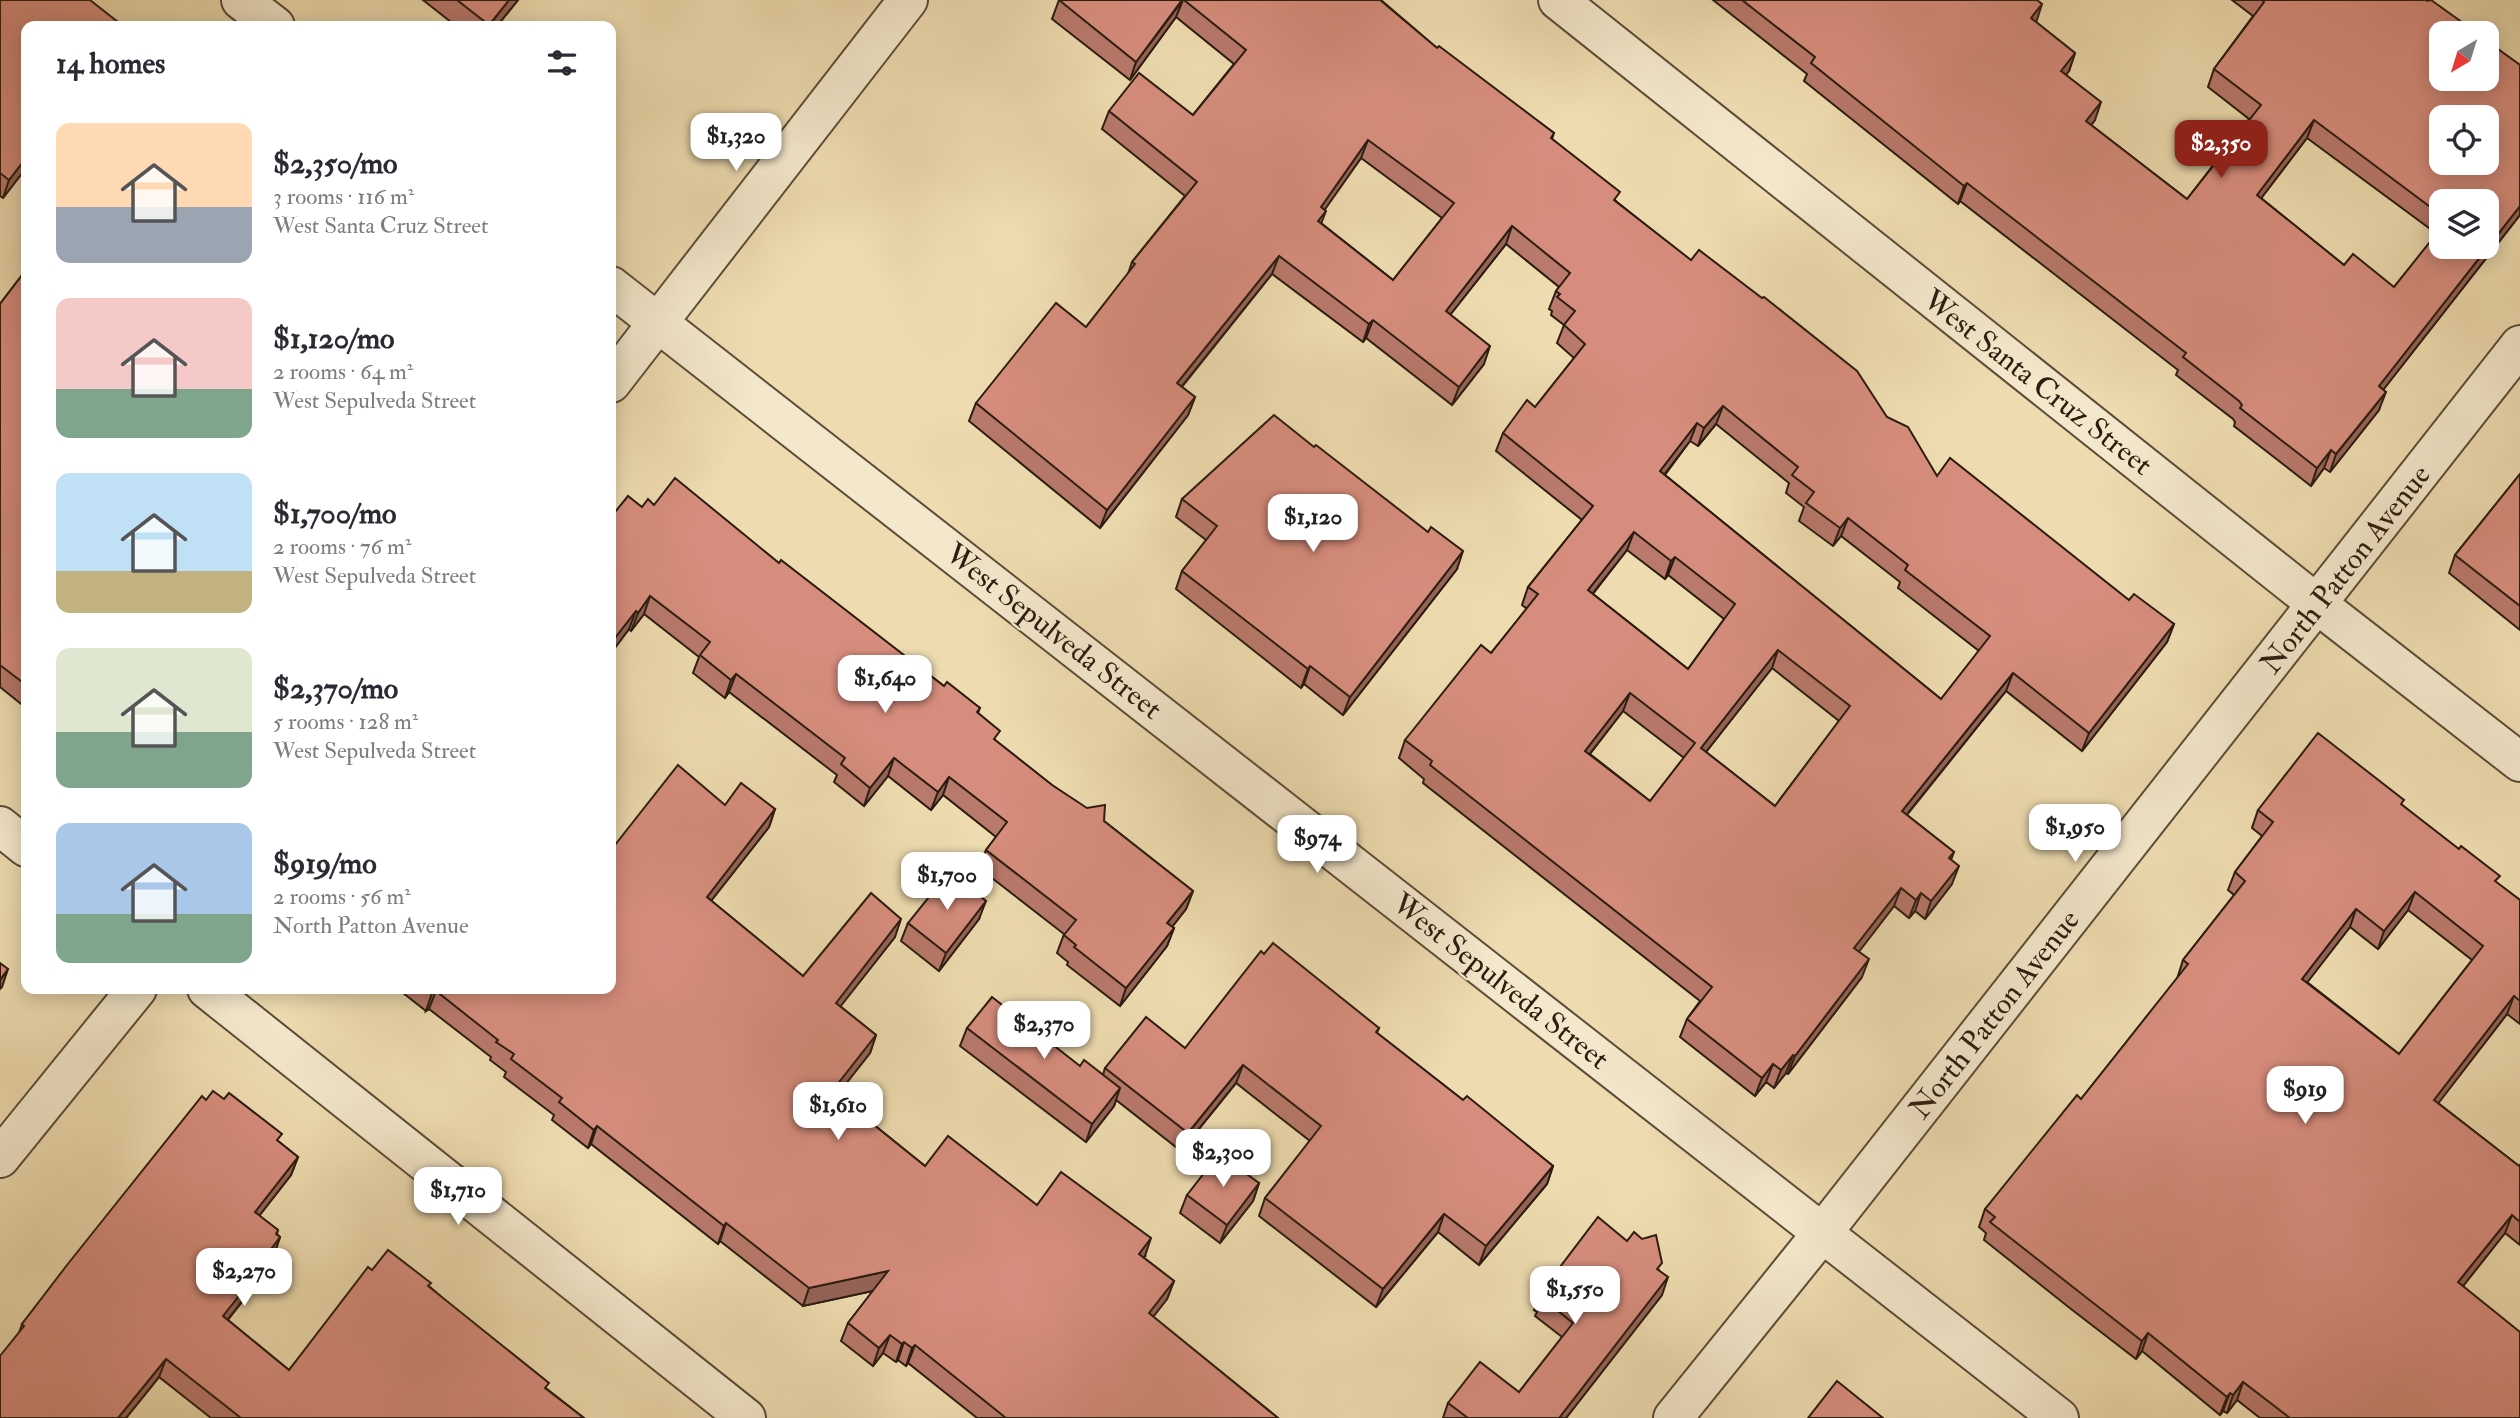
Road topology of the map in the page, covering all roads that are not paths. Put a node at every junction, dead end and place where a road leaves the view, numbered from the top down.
1 (241, 0) edge
2 (908, 0) edge
3 (1558, 0) edge
4 (268, 21) edge
5 (616, 290) edge
6 (658, 322) junction
7 (2520, 345) edge
8 (616, 377) edge
9 (2318, 604) junction
10 (2520, 762) edge
11 (0, 826) edge
12 (21, 843) edge
13 (133, 994) edge
14 (213, 994) edge
15 (0, 1158) edge
16 (1823, 1232) junction
17 (746, 1418) edge
18 (1673, 1418) edge
19 (2059, 1418) edge

1 - 4 street
2 - 6 street
3 - 9 street, West Santa Cruz Street
5 - 6 street, West Sepulveda Street
6 - 8 street
6 - 16 street, West Sepulveda Street
7 - 9 street, North Patton Avenue
9 - 10 street, West Santa Cruz Street
9 - 16 street, North Patton Avenue
11 - 12 street
13 - 15 street
14 - 17 street
16 - 18 street, North Patton Avenue
16 - 19 street, West Sepulveda Street

